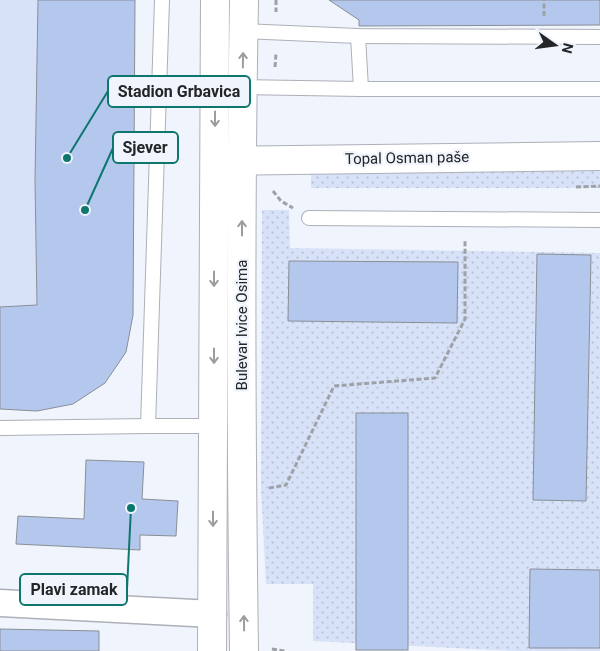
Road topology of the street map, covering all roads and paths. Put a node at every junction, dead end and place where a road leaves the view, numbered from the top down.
1 (162, 0) edge
2 (216, 0) edge
3 (244, 0) edge
4 (244, 31) junction
5 (358, 36) junction
6 (600, 36) edge
7 (243, 87) junction
8 (361, 89) junction
9 (600, 89) edge
10 (600, 156) edge
11 (214, 161) junction
12 (242, 161) junction
13 (309, 218) dead end
14 (465, 219) junction
15 (600, 220) edge
16 (148, 426) junction
17 (213, 426) junction
18 (0, 428) edge
19 (261, 489) dead end
20 (0, 603) edge
21 (213, 614) junction
22 (212, 651) edge
23 (244, 651) edge

1 - 16 lane
2 -> 11 main road, Bulevar Ivice Osima
3 - 4 main road, Bulevar Ivice Osima
4 - 5 lane
7 -> 4 main road, Bulevar Ivice Osima
5 - 6 lane
5 - 8 lane
7 - 8 lane
7 - 12 main road, Bulevar Ivice Osima
8 - 9 lane
10 - 12 main road, Topal Osman paše
11 - 12 main road, Topal Osman paše
11 -> 17 main road, Bulevar Ivice Osima
23 -> 12 main road, Bulevar Ivice Osima
13 - 14 lane
14 - 15 lane
14 - 19 path
16 - 17 lane
16 - 18 lane
17 -> 21 main road, Bulevar Ivice Osima
20 - 21 street
21 - 22 main road, Bulevar Ivice Osima

